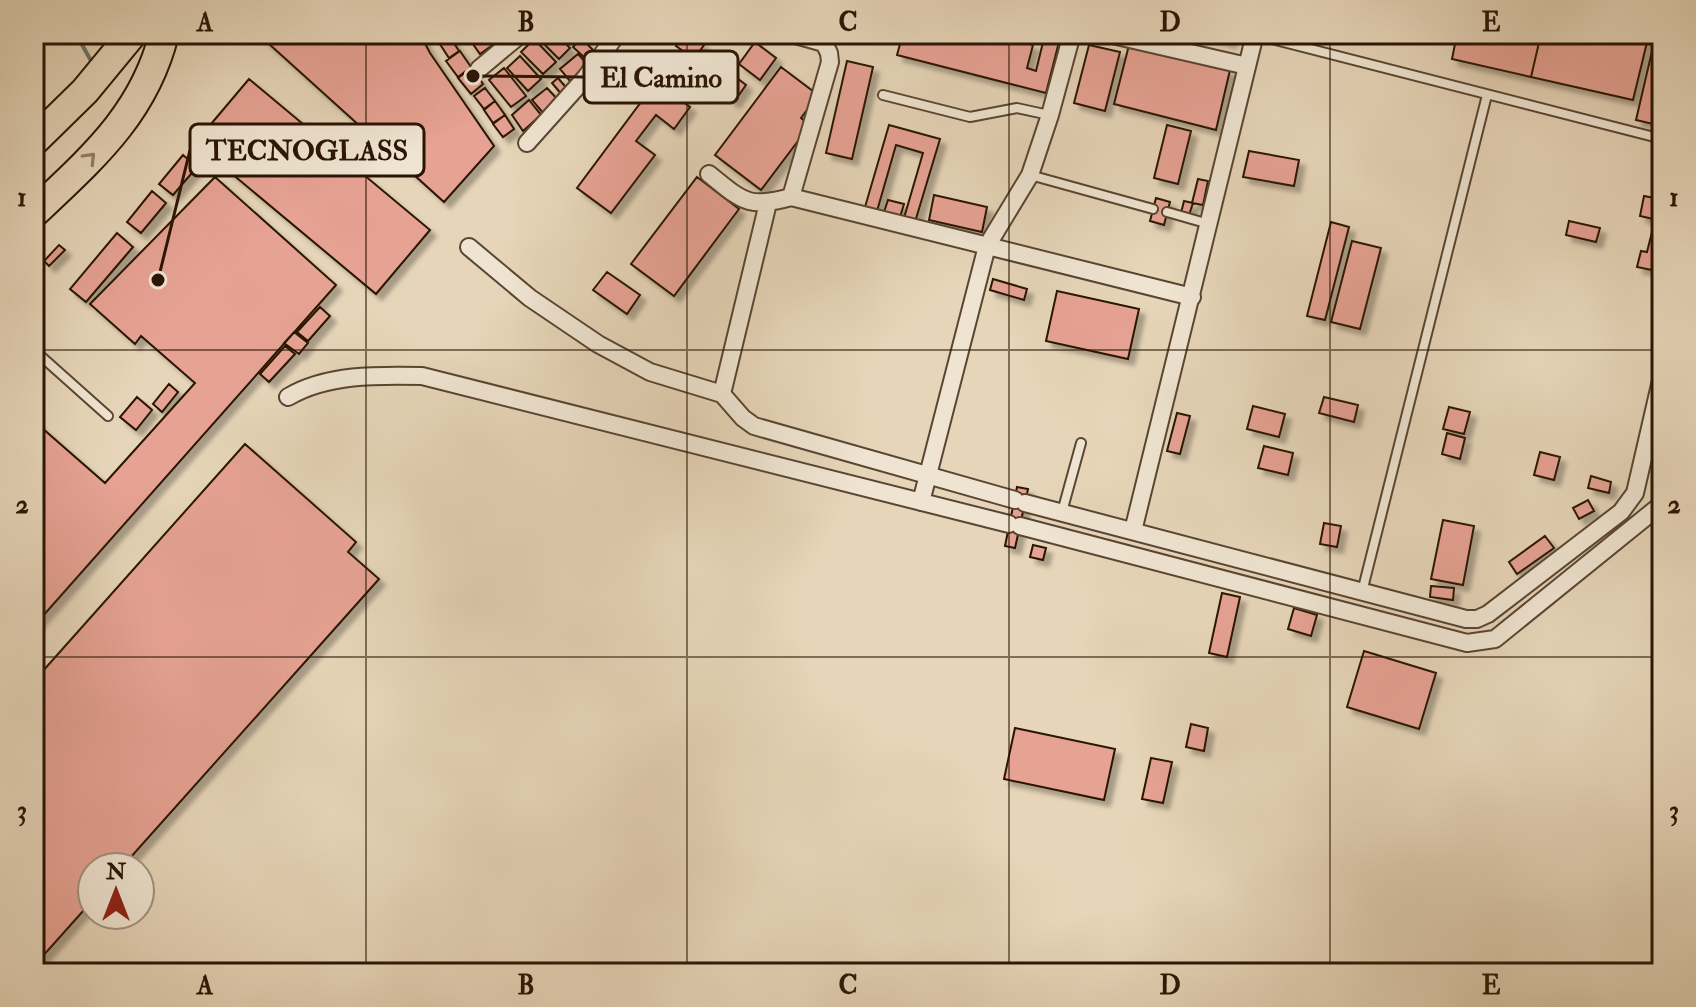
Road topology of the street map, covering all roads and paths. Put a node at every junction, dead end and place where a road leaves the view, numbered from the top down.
1 (132, 34) edge
2 (164, 34) edge
3 (521, 34) edge
4 (617, 34) edge
5 (792, 34) edge
6 (1072, 34) edge
7 (1108, 34) edge
8 (1255, 34) edge
9 (1247, 66) junction
10 (479, 69) dead end
11 (883, 95) dead end
12 (1487, 95) junction
13 (1050, 115) junction
14 (1662, 139) edge
15 (34, 141) edge
16 (527, 143) dead end
17 (709, 174) dead end
18 (1030, 175) junction
19 (791, 197) junction
20 (768, 203) junction
21 (1153, 209) dead end
22 (1167, 212) dead end
23 (34, 213) edge
24 (1209, 224) junction
25 (987, 246) junction
26 (469, 247) dead end
27 (1192, 297) junction
28 (34, 350) edge
29 (1662, 376) edge
30 (722, 394) junction
31 (288, 397) dead end
32 (108, 416) dead end
33 (1081, 443) dead end
34 (928, 477) junction
35 (921, 502) junction
36 (1662, 504) edge
37 (1062, 512) junction
38 (1133, 531) junction
39 (1362, 592) junction

1 - 15 highway
23 -> 2 highway
3 - 10 street
4 - 16 street
5 - 19 street
6 - 13 street
7 - 9 street
8 - 9 street
8 - 12 lane
9 - 24 street
11 - 13 lane
12 - 14 lane
12 - 39 lane
13 - 18 street
17 - 20 street
18 - 21 lane
18 - 25 street
19 - 20 street
19 - 25 street
20 - 30 street
22 - 24 lane
24 - 27 street
25 - 27 street
25 - 34 street
26 - 30 street
27 - 38 street
28 - 32 lane
29 - 39 street
30 - 34 street
31 - 35 street
33 - 37 lane
34 - 35 street
34 - 37 street
35 - 36 street
37 - 38 street
38 - 39 street

